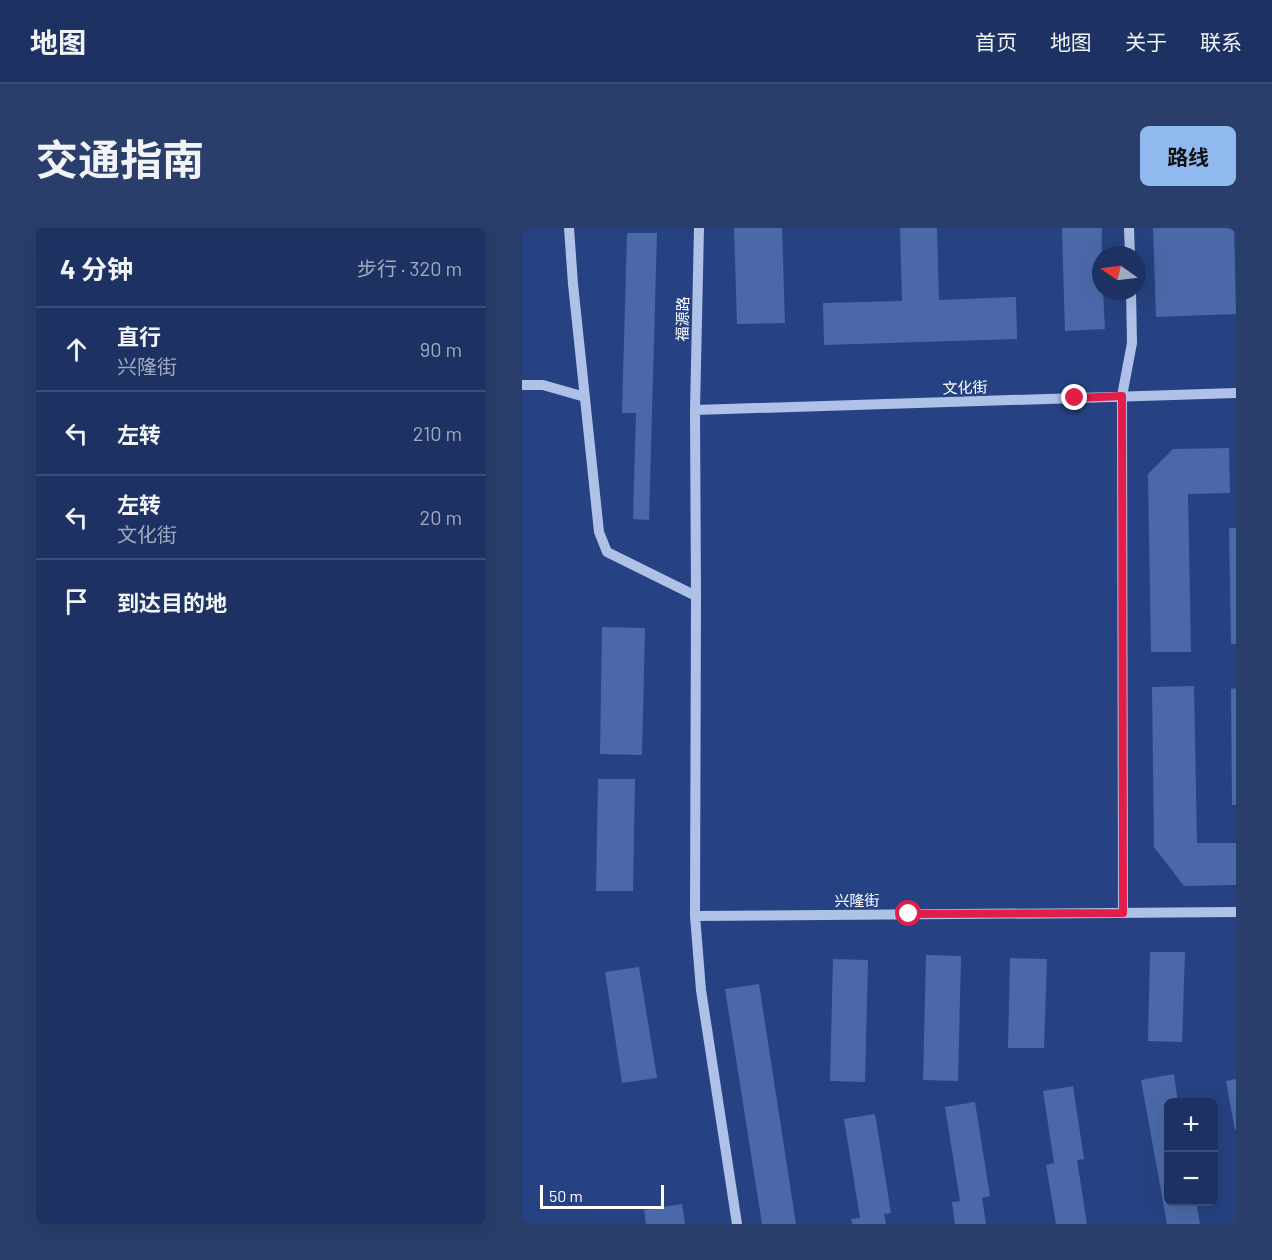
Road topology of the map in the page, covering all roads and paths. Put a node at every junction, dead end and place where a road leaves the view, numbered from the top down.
1 (569, 228) edge
2 (699, 228) edge
3 (1129, 228) edge
4 (1130, 246) edge
5 (1131, 300) edge
6 (522, 386) edge
7 (1236, 393) edge
8 (1122, 396) junction
9 (585, 397) junction
10 (694, 410) junction
11 (696, 597) junction
12 (1236, 912) edge
13 (1123, 913) junction
14 (695, 916) junction
15 (737, 1224) edge

1 - 9 street
2 - 10 street, 福源路
3 - 4 street
5 - 8 street
6 - 9 street
7 - 8 street, 文化街
8 - 10 street, 文化街
8 - 13 street
9 - 11 street
10 - 11 street, 福源路
11 - 14 street, 福源路
12 - 13 street, 兴隆街
13 - 14 street, 兴隆街
14 - 15 street, 福源路

